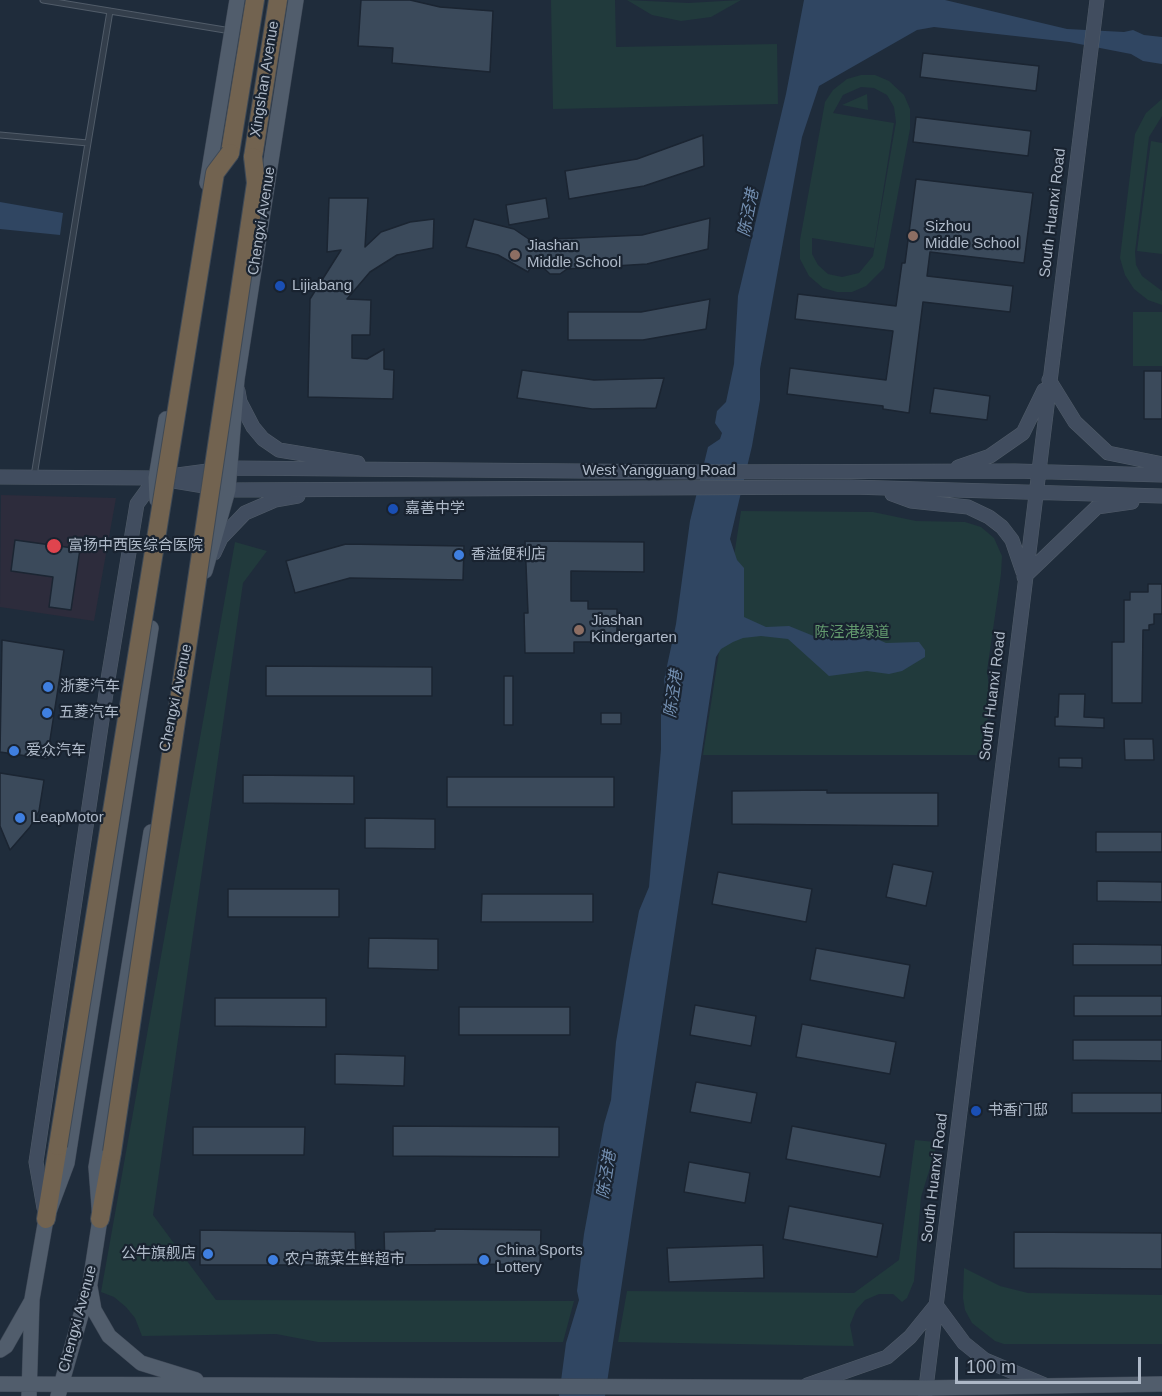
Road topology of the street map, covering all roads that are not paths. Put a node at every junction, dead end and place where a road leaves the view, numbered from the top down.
1 (43, 0) edge
2 (237, 0) edge
3 (255, 0) edge
4 (278, 0) edge
5 (296, 0) edge
6 (1096, 0) edge
7 (110, 11) junction
8 (233, 31) junction
9 (0, 135) edge
10 (88, 143) junction
11 (237, 379) junction
12 (1049, 380) junction
13 (1162, 464) edge
14 (230, 468) junction
15 (390, 470) junction
16 (946, 471) junction
17 (1038, 473) junction
18 (1162, 475) edge
19 (0, 477) edge
20 (33, 477) junction
21 (156, 478) junction
22 (332, 489) junction
23 (880, 489) junction
24 (228, 490) junction
25 (1035, 493) junction
26 (1162, 497) edge
27 (1024, 577) junction
28 (202, 580) junction
29 (46, 1219) junction
30 (100, 1219) junction
31 (90, 1283) junction
32 (32, 1299) junction
33 (936, 1305) junction
34 (0, 1350) edge
35 (0, 1384) edge
36 (1162, 1384) edge
37 (213, 1385) junction
38 (1049, 1386) junction
39 (800, 1388) junction
40 (30, 1390) edge
41 (59, 1390) edge
42 (926, 1392) edge

1 - 7 lane
2 - 8 main road
3 - 29 highway, Xingshan Avenue, bridge
4 - 30 highway, Xingshan Avenue, bridge
5 - 11 main road, Chengxi Avenue
6 - 12 main road, South Huanxi Road
7 - 8 lane
7 - 10 lane
8 - 21 main road
9 - 10 lane
10 - 20 lane
11 - 14 main road, Chengxi Avenue
11 - 15 main road
12 - 13 main road
12 - 16 main road
12 - 17 main road, South Huanxi Road
14 - 15 main road, West Yangguang Road
14 - 21 main road, West Yangguang Road
14 - 24 main road, Chengxi Avenue
15 - 16 main road, West Yangguang Road
16 - 17 main road, West Yangguang Road
17 - 18 main road, West Yangguang Road
17 - 25 main road, South Huanxi Road
19 - 20 main road, West Yangguang Road
20 - 21 main road, West Yangguang Road
21 - 24 main road, West Yangguang Road
21 - 29 main road
21 - 29 main road
22 - 23 main road, West Yangguang Road
22 - 24 main road, West Yangguang Road
22 - 28 main road
23 - 25 main road, West Yangguang Road
23 - 27 main road
24 - 28 main road, Chengxi Avenue
25 - 26 main road, West Yangguang Road
25 - 27 main road, South Huanxi Road
26 - 27 main road
27 - 33 main road, South Huanxi Road
28 - 30 main road, Chengxi Avenue
29 - 32 main road
30 - 31 main road, Chengxi Avenue
31 - 37 main road
31 - 41 main road, Chengxi Avenue
32 - 34 main road
32 - 40 main road
33 - 38 main road
33 - 39 main road
33 - 42 main road, South Huanxi Road
35 - 40 main road
36 - 38 main road
37 - 39 main road
37 - 41 main road
38 - 42 main road
39 - 42 main road
40 - 41 main road

